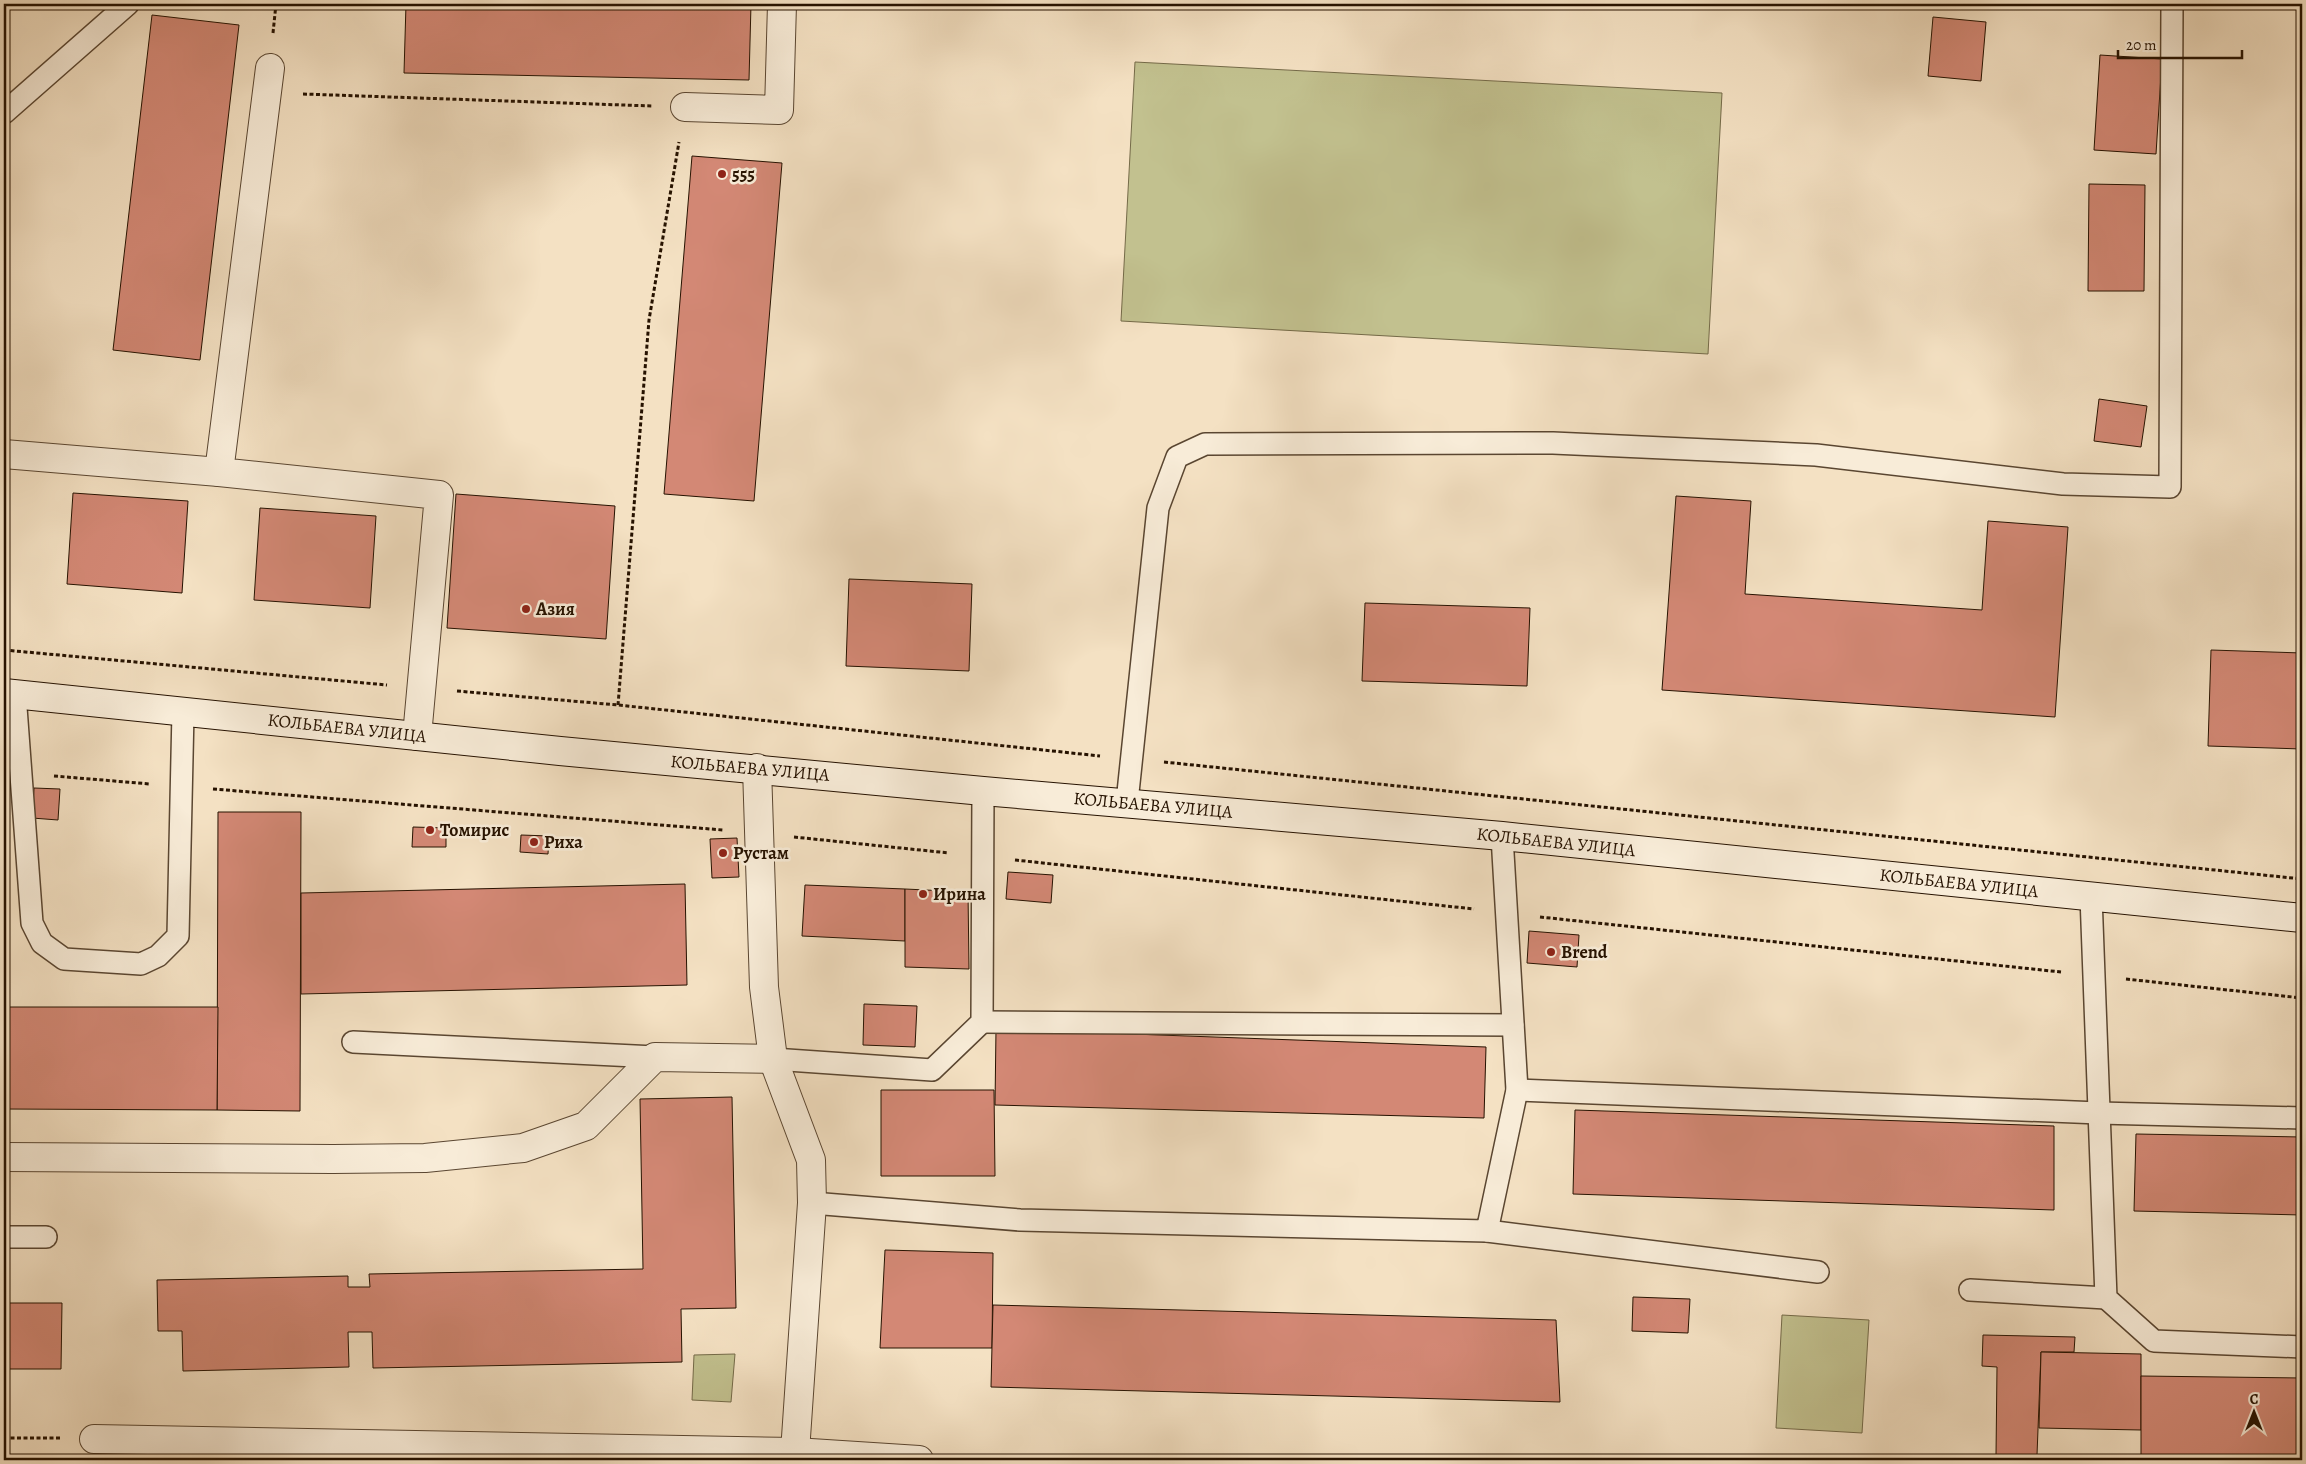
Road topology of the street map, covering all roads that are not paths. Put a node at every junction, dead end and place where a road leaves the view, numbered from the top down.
1 (128, 4) edge
2 (782, 4) edge
3 (2172, 4) edge
4 (268, 80) road end
5 (685, 107) road end
6 (4, 113) edge
7 (4, 454) edge
8 (218, 472) junction
9 (9, 693) edge
10 (183, 712) junction
11 (417, 736) junction
12 (757, 768) junction
13 (983, 791) junction
14 (1127, 802) junction
15 (1502, 836) junction
16 (2091, 896) junction
17 (2302, 918) edge
18 (982, 1022) junction
19 (1513, 1025) junction
20 (354, 1042) dead end
21 (655, 1057) junction
22 (773, 1059) junction
23 (1517, 1090) junction
24 (2100, 1113) junction
25 (2302, 1118) edge
26 (4, 1157) edge
27 (812, 1203) junction
28 (1487, 1231) junction
29 (4, 1237) edge
30 (46, 1237) dead end
31 (1818, 1272) dead end
32 (1970, 1290) dead end
33 (2106, 1298) junction
34 (2302, 1346) edge
35 (94, 1439) road end
36 (796, 1452) junction
37 (919, 1460) edge

1 - 6 lane
2 - 5 street
3 - 14 lane
4 - 8 street
7 - 8 street
8 - 11 street
9 - 10 street, КОЛЬБАЕВА УЛИЦА
9 - 10 lane
10 - 11 street, КОЛЬБАЕВА УЛИЦА
11 - 12 street, КОЛЬБАЕВА УЛИЦА
12 - 13 street, КОЛЬБАЕВА УЛИЦА
12 - 22 street
13 - 14 street, КОЛЬБАЕВА УЛИЦА
13 - 18 lane
14 - 15 street, КОЛЬБАЕВА УЛИЦА
15 - 16 street, КОЛЬБАЕВА УЛИЦА
15 - 19 lane
16 - 17 street, КОЛЬБАЕВА УЛИЦА
16 - 24 lane
18 - 19 lane
18 - 22 lane
19 - 23 lane
20 - 21 lane
21 - 22 street
21 - 26 street
22 - 27 street
23 - 24 lane
23 - 28 lane
24 - 25 lane
24 - 33 lane
27 - 28 lane
27 - 36 street
28 - 31 lane
29 - 30 lane
32 - 33 lane
33 - 34 lane
35 - 36 street
36 - 37 street

